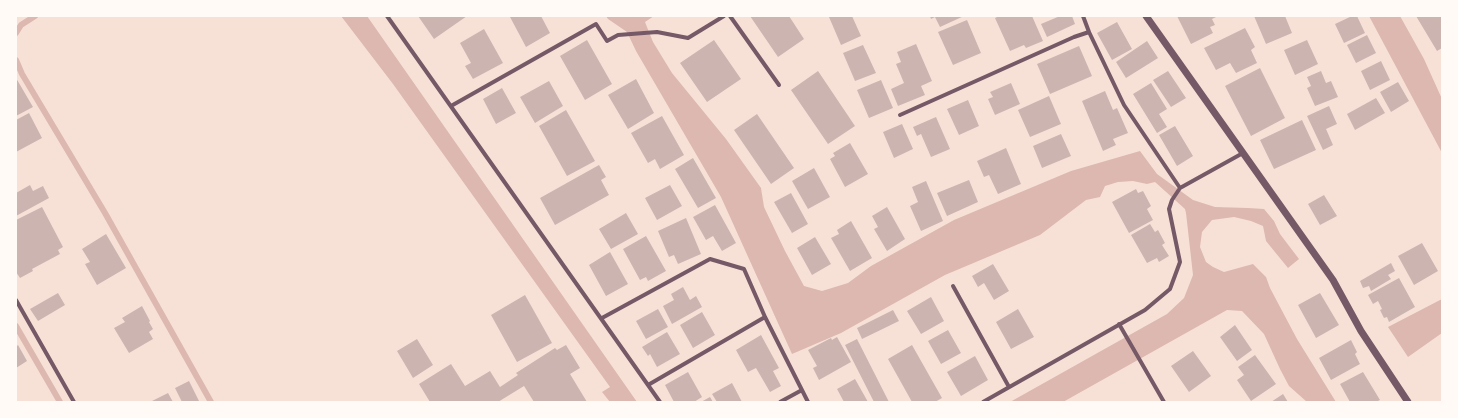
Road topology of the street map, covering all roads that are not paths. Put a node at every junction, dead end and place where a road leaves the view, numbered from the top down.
1 (387, 16) edge
2 (724, 16) edge
3 (730, 16) edge
4 (1083, 16) edge
5 (1146, 16) edge
6 (1089, 32) junction
7 (779, 85) dead end
8 (451, 106) junction
9 (900, 115) dead end
10 (1243, 153) junction
11 (1180, 188) junction
12 (953, 286) dead end
13 (16, 300) edge
14 (765, 317) junction
15 (602, 318) junction
16 (1119, 324) junction
17 (648, 385) junction
18 (1009, 387) junction
19 (802, 390) junction
20 (74, 402) edge
21 (660, 402) edge
22 (780, 402) edge
23 (808, 402) edge
24 (983, 402) edge
25 (1164, 402) edge
26 (1408, 402) edge

1 - 8 street
2 - 8 street
3 - 7 street
4 - 6 street
5 - 10 street
6 - 9 street
6 - 11 street
8 - 15 street
10 - 11 street
10 - 26 street
11 - 16 street
12 - 18 street
13 - 20 street
14 - 15 street
14 - 17 street
14 - 19 street
15 - 17 street
16 - 18 street
16 - 25 street
17 - 21 street
18 - 24 street
19 - 22 street
19 - 23 street

